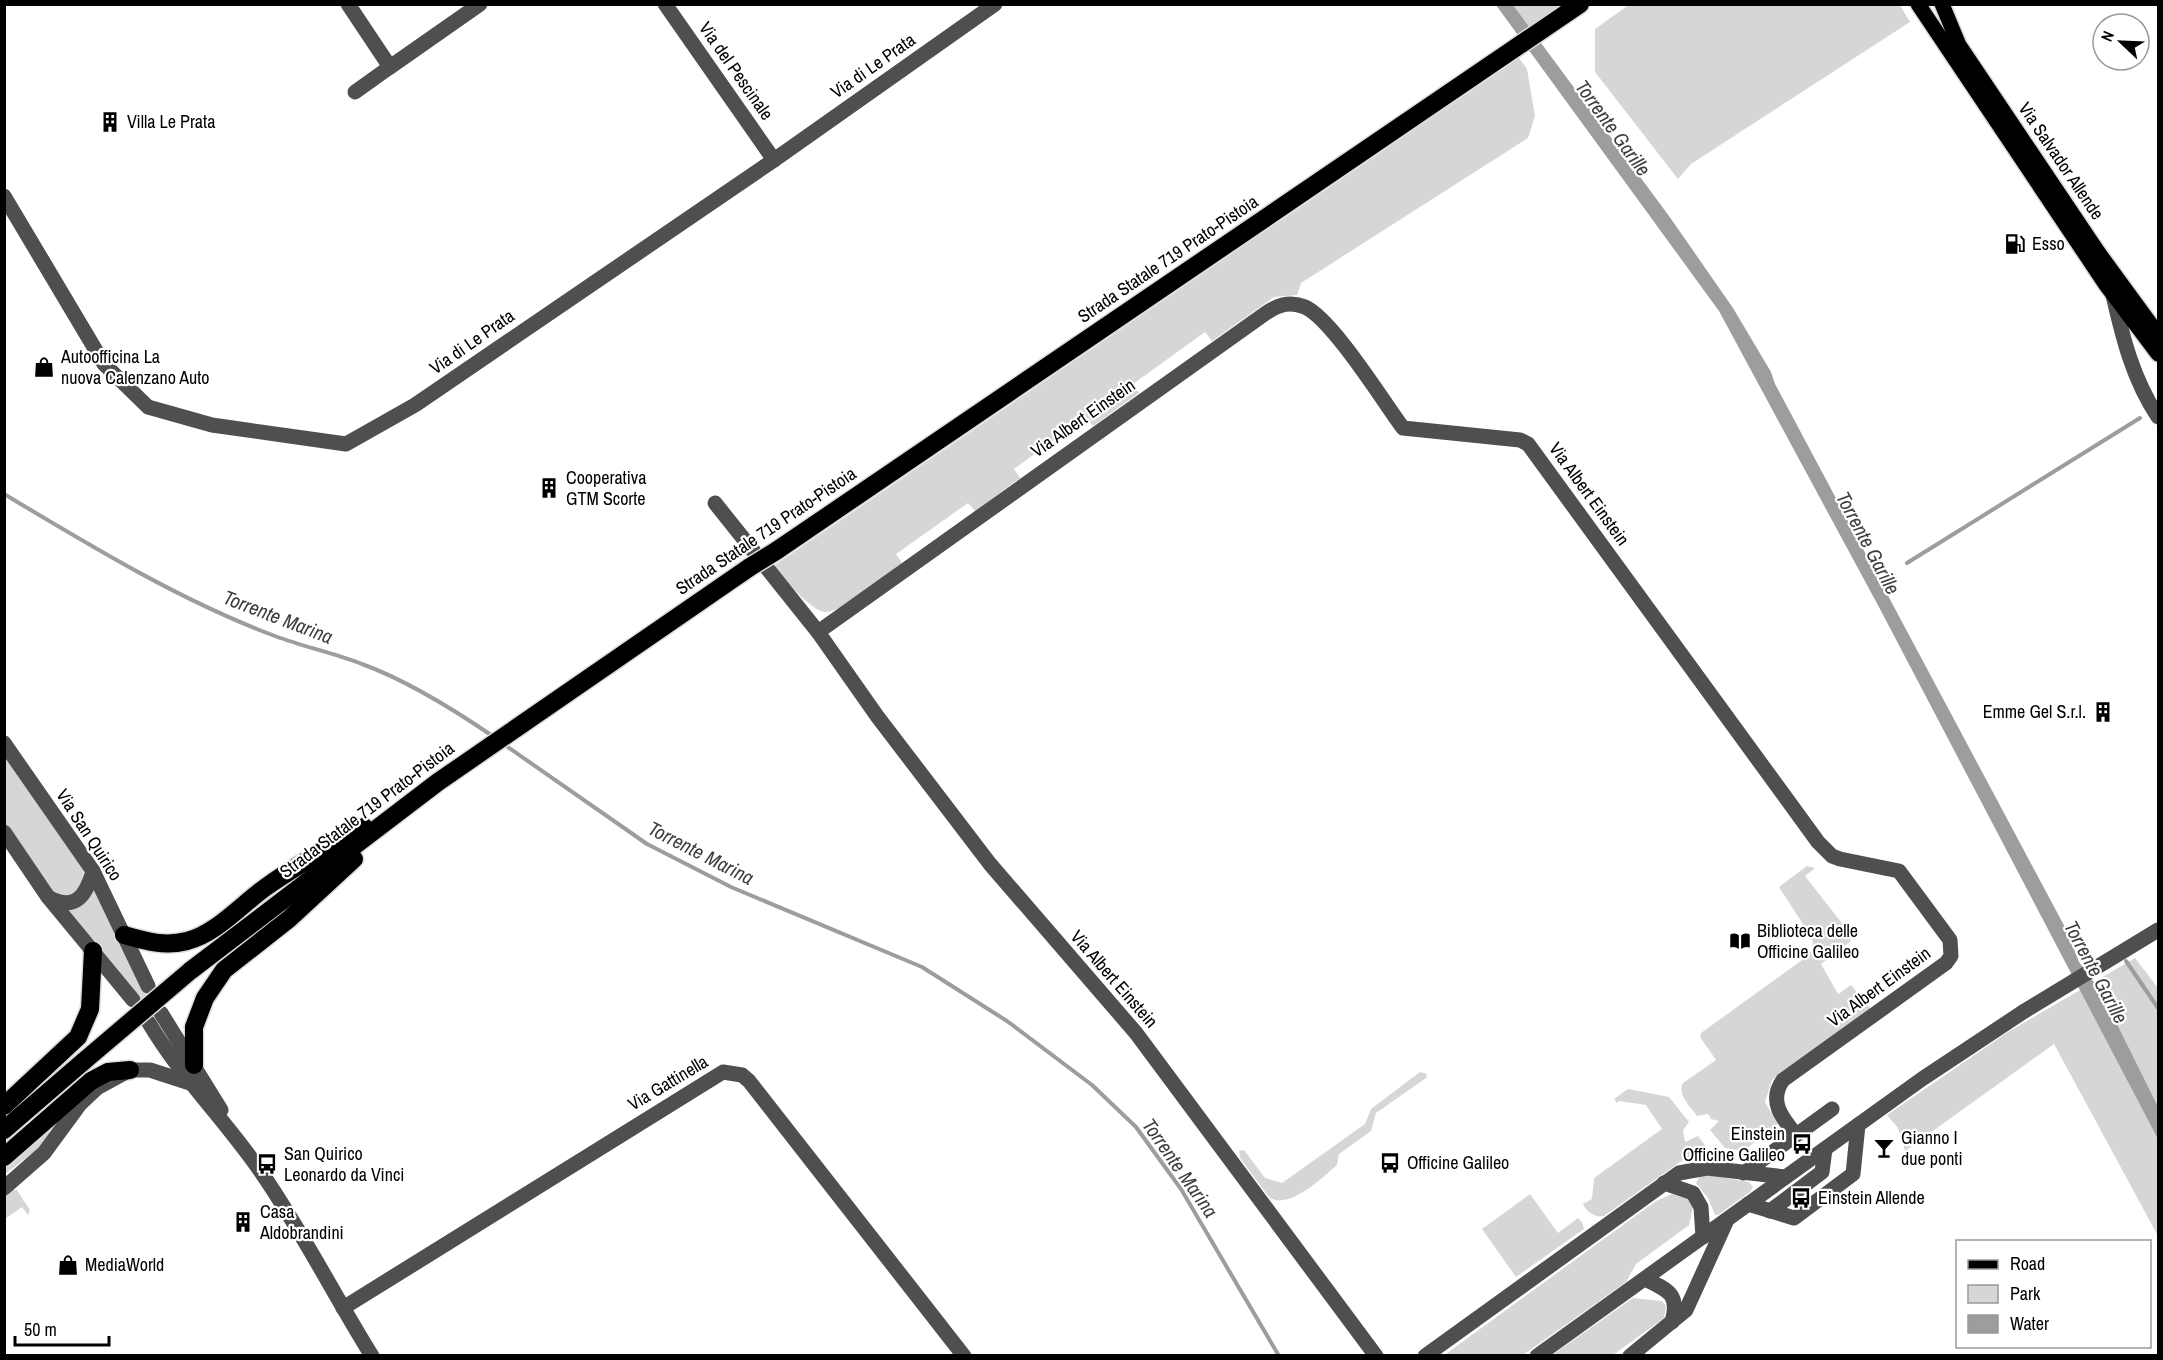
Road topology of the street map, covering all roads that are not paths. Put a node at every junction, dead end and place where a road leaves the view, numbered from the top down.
1 (348, 4) edge
2 (480, 4) edge
3 (665, 4) edge
4 (1580, 4) edge
5 (1918, 4) edge
6 (1942, 4) edge
7 (988, 7) edge
8 (390, 67) junction
9 (355, 92) dead end
10 (774, 160) junction
11 (4, 196) edge
12 (2113, 295) junction
13 (2158, 334) edge
14 (2158, 354) edge
15 (2158, 417) edge
16 (715, 503) dead end
17 (818, 632) junction
18 (4, 743) edge
19 (435, 784) junction
20 (4, 832) edge
21 (93, 871) junction
22 (48, 897) junction
23 (2158, 930) edge
24 (124, 935) junction
25 (93, 951) junction
26 (148, 986) dead end
27 (133, 1000) dead end
28 (161, 1013) dead end
29 (149, 1023) dead end
30 (194, 1065) junction
31 (130, 1070) junction
32 (190, 1083) junction
33 (4, 1106) edge
34 (1832, 1109) dead end
35 (1858, 1125) junction
36 (4, 1130) edge
37 (1796, 1135) junction
38 (1824, 1149) junction
39 (248, 1153) junction
40 (4, 1157) edge
41 (1744, 1173) junction
42 (1785, 1177) junction
43 (1664, 1183) junction
44 (4, 1188) edge
45 (1748, 1204) junction
46 (1770, 1211) junction
47 (1727, 1220) junction
48 (1703, 1237) junction
49 (1645, 1279) junction
50 (343, 1308) junction
51 (1672, 1322) junction
52 (372, 1356) edge
53 (964, 1356) edge
54 (1376, 1356) edge
55 (1425, 1356) edge
56 (1538, 1356) edge
57 (1630, 1356) edge

1 - 8 street
2 - 8 street
3 - 10 street, Via del Pescinale
4 - 19 highway, Strada Statale 719 Prato-Pistoia, bridge
5 - 12 main road, Via Salvador Allende
6 - 13 main road, Via Salvador Allende
7 - 10 street, Via di Le Prata
8 - 9 street
10 - 11 street, Via di Le Prata
12 - 14 main road, Via Salvador Allende
12 - 15 street, Via Salvador Allende
16 - 17 street, Via Albert Einstein
17 - 37 street, Via Albert Einstein
17 - 54 street, Via Albert Einstein
18 - 21 street, Via San Quirico
19 - 24 highway
19 - 30 highway
19 - 36 highway, Strada Statale 719 Prato-Pistoia, bridge
20 - 22 street
21 - 22 street
21 - 24 street, Via San Quirico
22 - 25 street
23 - 35 street
24 - 26 street, Via San Quirico
25 - 27 street
25 - 33 highway
28 - 30 street
29 - 32 street
30 - 39 street
31 - 32 street
31 - 40 highway
31 - 44 street
32 - 39 street
34 - 37 street
35 - 38 street
35 - 46 street
37 - 41 street
38 - 42 street
38 - 46 street
39 - 50 street
41 - 42 street
41 - 43 street
42 - 45 street
43 - 48 street
43 - 55 street
45 - 46 street
45 - 47 street
47 - 48 street
47 - 51 street
48 - 49 street
49 - 51 street
49 - 56 street
50 - 52 street
50 - 53 street, Via Gattinella
51 - 57 street

